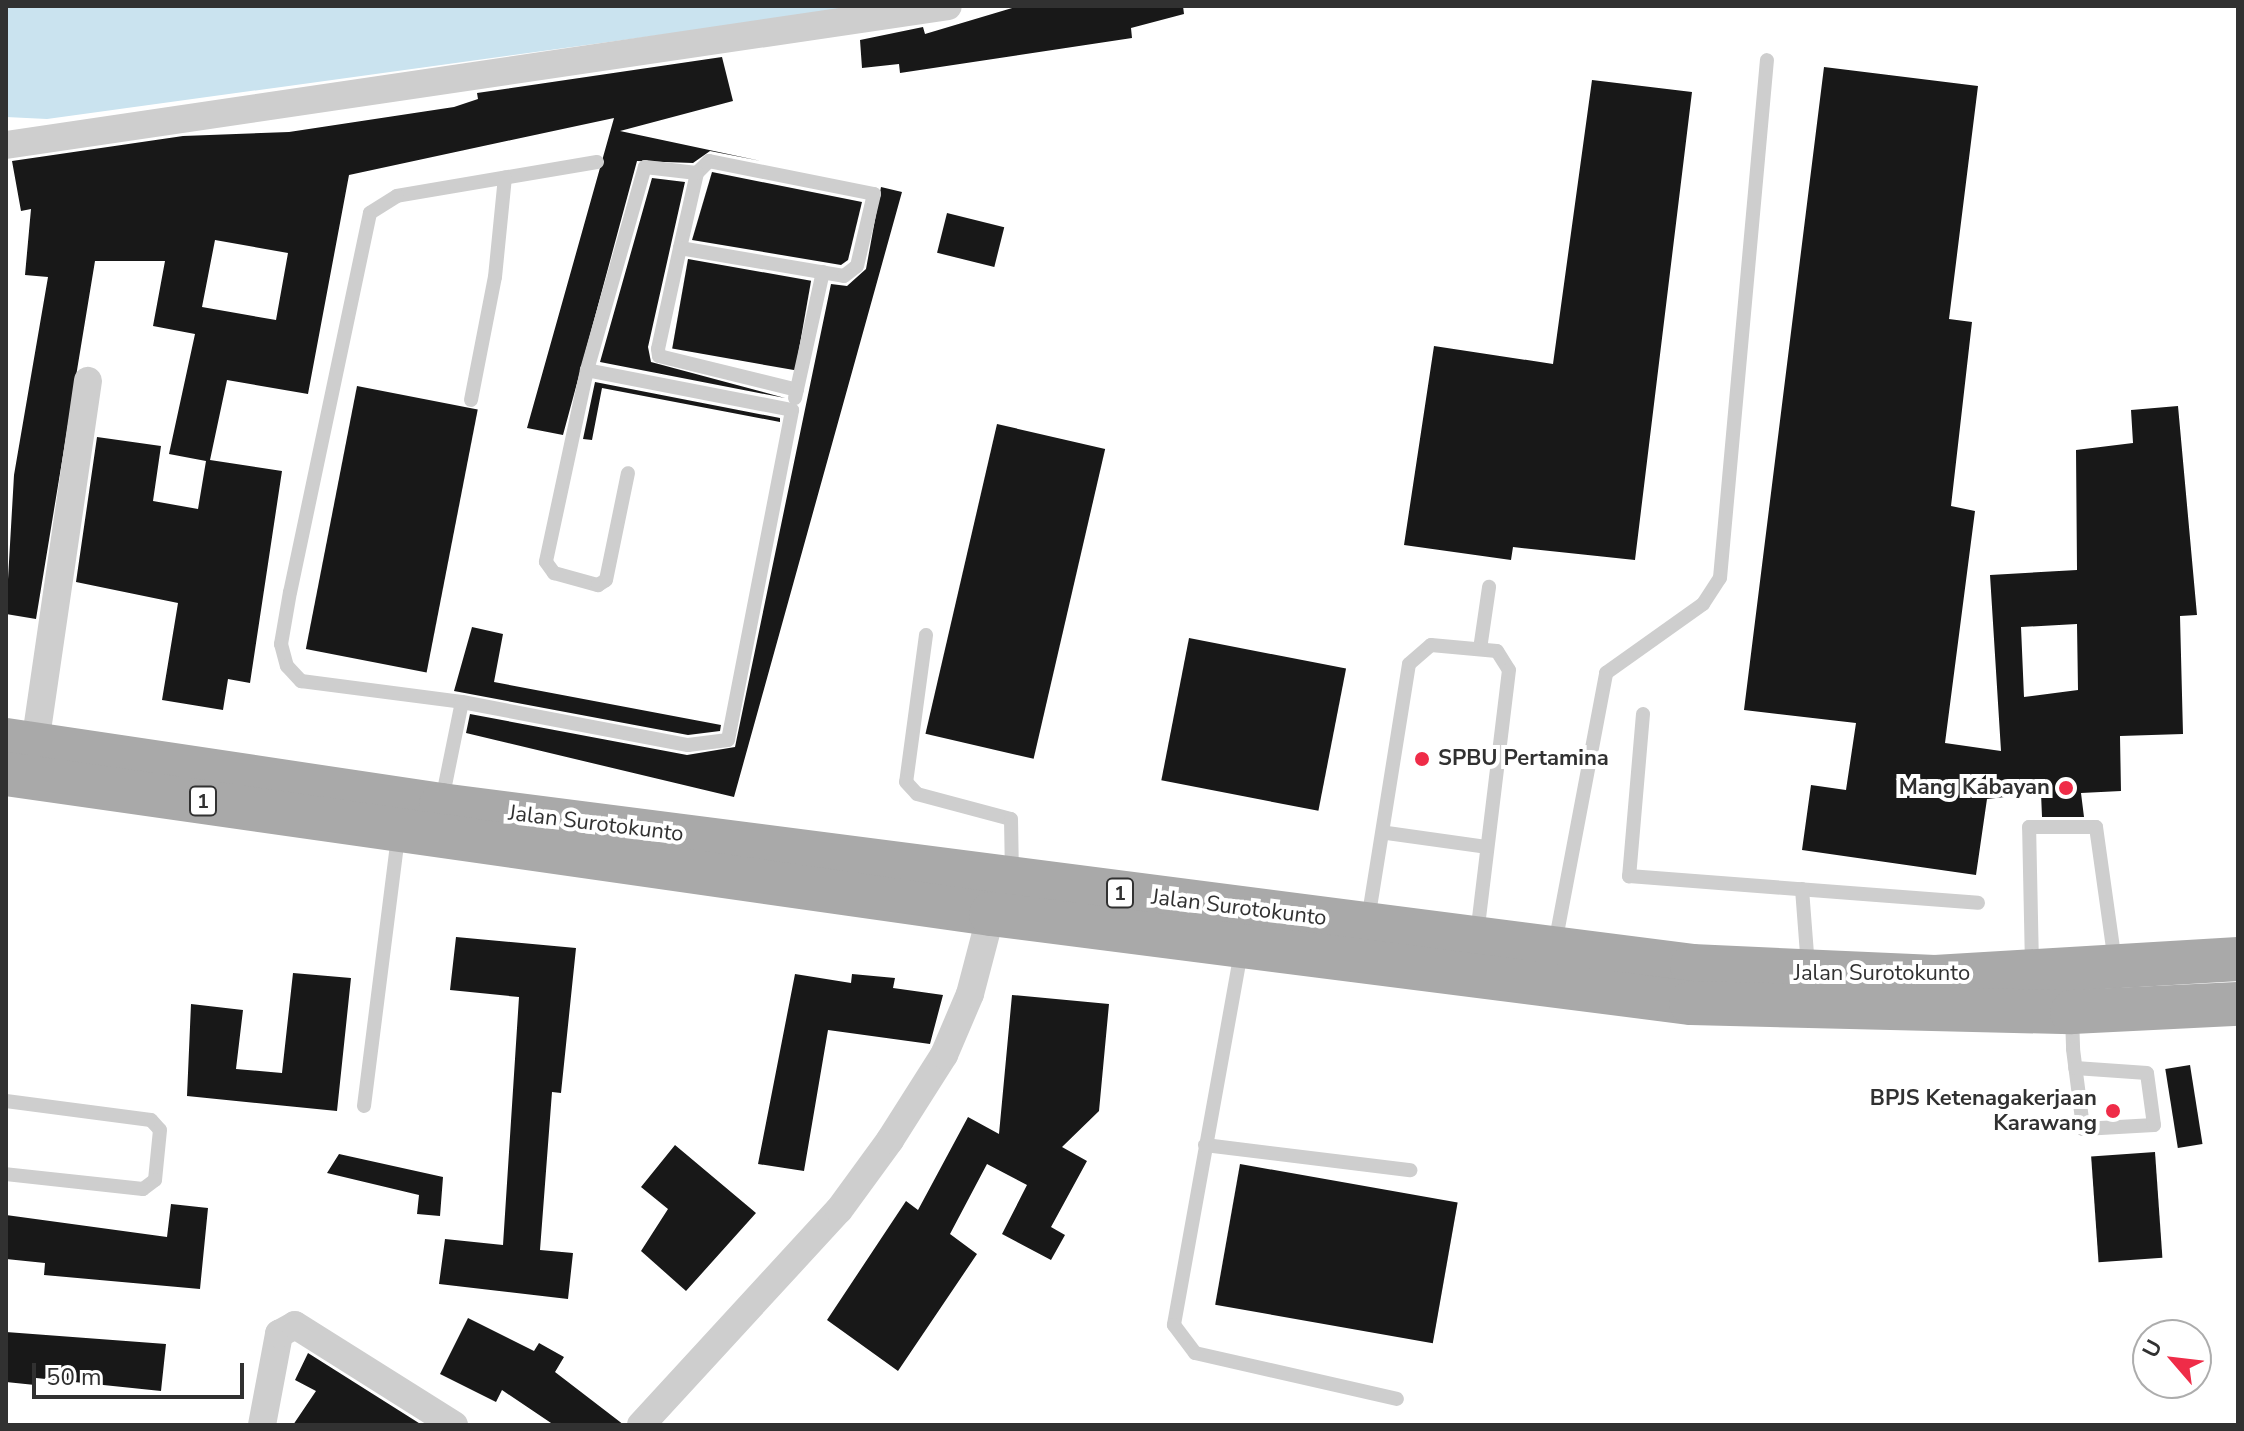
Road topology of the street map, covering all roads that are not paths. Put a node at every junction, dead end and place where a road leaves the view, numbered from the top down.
1 (948, 6) edge
2 (1767, 60) dead end
3 (6, 145) edge
4 (597, 162) dead end
5 (697, 173) junction
6 (505, 177) junction
7 (680, 248) junction
8 (823, 272) junction
9 (587, 370) junction
10 (88, 381) dead end
11 (797, 390) junction
12 (471, 400) dead end
13 (792, 410) junction
14 (628, 473) dead end
15 (1489, 587) dead end
16 (926, 635) dead end
17 (1480, 649) junction
18 (462, 702) junction
19 (1643, 714) dead end
20 (16, 753) edge
21 (441, 805) junction
22 (399, 831) junction
23 (1387, 833) junction
24 (1486, 847) junction
25 (1012, 876) junction
26 (1802, 889) junction
27 (1978, 903) dead end
28 (991, 914) junction
29 (1476, 937) junction
30 (1364, 942) junction
31 (1242, 943) junction
32 (2238, 959) edge
33 (1552, 966) junction
34 (2116, 967) junction
35 (2032, 972) junction
36 (1809, 976) junction
37 (2238, 1004) edge
38 (2072, 1012) junction
39 (2075, 1068) junction
40 (6, 1101) edge
41 (364, 1106) dead end
42 (1205, 1145) junction
43 (1410, 1170) dead end
44 (6, 1174) edge
45 (1397, 1399) dead end
46 (262, 1425) edge
47 (454, 1425) edge
48 (641, 1425) edge

1 - 3 street
2 - 33 lane
4 - 6 lane
5 - 7 lane
5 - 8 lane
5 - 9 lane
6 - 12 lane
6 - 18 lane
7 - 8 lane
7 - 11 lane
8 - 11 lane
9 - 13 lane
9 - 14 lane
10 - 20 street
11 - 13 lane
13 - 18 lane
15 - 17 lane
16 - 25 lane
17 - 23 lane
17 - 24 lane
18 - 21 lane
19 - 26 lane
20 - 21 main road, Jalan Surotokunto / 1
20 - 22 main road, Jalan Surotokunto / 1
21 - 25 main road, Jalan Surotokunto / 1
22 - 28 main road, Jalan Surotokunto / 1
22 - 41 lane
23 - 24 lane
23 - 30 lane
24 - 29 lane
25 - 30 main road, Jalan Surotokunto / 1
26 - 27 lane
26 - 36 lane
28 - 31 main road, Jalan Surotokunto / 1
28 - 48 street
29 - 30 main road, Jalan Surotokunto / 1
29 - 33 main road, Jalan Surotokunto / 1
30 - 31 main road, Jalan Surotokunto / 1
30 - 33 main road, Jalan Surotokunto / 1
31 - 42 lane
32 - 34 main road, Jalan Surotokunto / 1
33 - 36 main road, Jalan Surotokunto / 1
33 - 38 main road, Jalan Surotokunto / 1
34 - 35 main road, Jalan Surotokunto / 1
34 - 35 lane
35 - 36 main road, Jalan Surotokunto / 1
37 - 38 main road, Jalan Surotokunto / 1
38 - 39 lane
39 - 39 lane
40 - 44 lane
42 - 43 lane
42 - 45 lane
46 - 47 street

